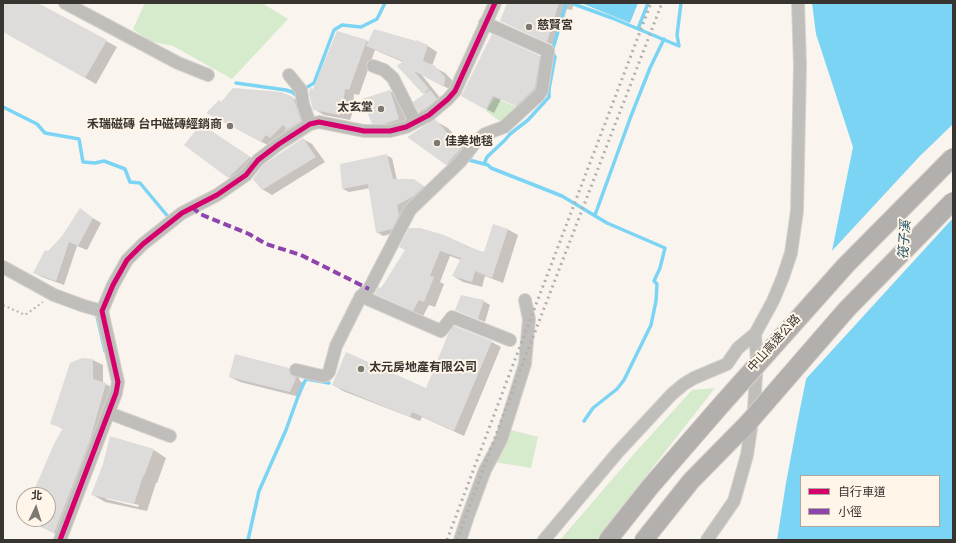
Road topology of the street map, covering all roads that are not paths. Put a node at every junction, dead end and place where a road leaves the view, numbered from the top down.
1 (65, 3) edge
2 (494, 3) edge
3 (798, 3) edge
4 (485, 23) junction
5 (373, 66) dead end
6 (208, 75) dead end
7 (289, 75) dead end
8 (415, 122) junction
9 (310, 124) junction
10 (953, 157) edge
11 (953, 201) edge
12 (3, 267) edge
13 (362, 296) junction
14 (525, 300) dead end
15 (102, 311) junction
16 (755, 334) junction
17 (510, 340) dead end
18 (296, 370) dead end
19 (109, 413) junction
20 (170, 436) dead end
21 (60, 540) edge
22 (460, 540) edge
23 (544, 540) edge
24 (608, 540) edge
25 (644, 540) edge
26 (707, 540) edge

1 - 6 street
2 - 4 street
3 - 16 street
4 - 8 street
4 - 13 street
5 - 8 street
7 - 9 street
8 - 9 street
9 - 15 street
10 - 24 highway, 中山高速公路, bridge
11 - 25 highway, bridge
12 - 15 street
13 - 17 street
13 - 18 street
14 - 22 street
15 - 19 street
16 - 23 street
16 - 26 street
19 - 20 street
19 - 21 street

